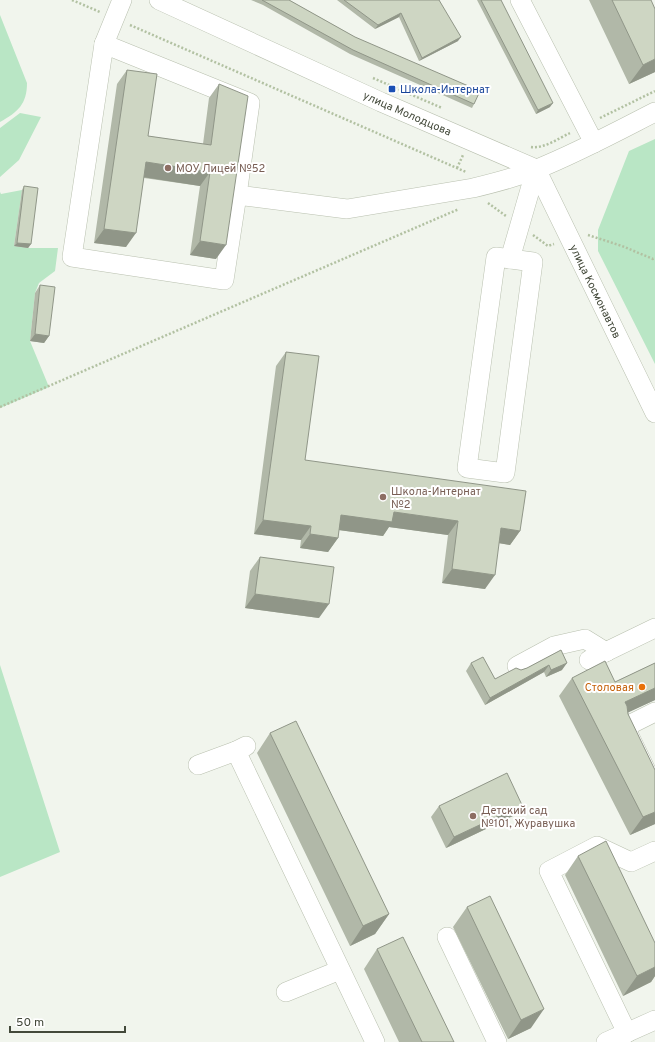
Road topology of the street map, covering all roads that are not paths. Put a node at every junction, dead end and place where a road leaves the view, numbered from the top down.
1 (122, 0) edge
2 (159, 0) edge
3 (520, 0) edge
4 (104, 44) junction
5 (655, 112) edge
6 (594, 143) junction
7 (536, 169) junction
8 (238, 195) junction
9 (510, 259) junction
10 (655, 413) edge
11 (655, 628) edge
12 (606, 652) junction
13 (589, 660) dead end
14 (517, 666) dead end
15 (655, 712) edge
16 (198, 765) dead end
17 (655, 789) edge
18 (655, 851) edge
19 (447, 937) dead end
20 (340, 970) junction
21 (286, 992) dead end
22 (655, 1020) edge
23 (632, 1035) edge
24 (375, 1042) edge
25 (497, 1042) edge
26 (606, 1042) edge

1 - 4 street
2 - 7 street, улица Молодцова
3 - 6 street
4 - 8 street
4 - 8 street
5 - 6 street
6 - 7 street
7 - 8 street
7 - 9 street
7 - 10 street, улица Космонавтов
9 - 9 street
11 - 12 street
12 - 13 street
12 - 14 street
15 - 17 street
16 - 20 street
18 - 23 street
19 - 25 street
20 - 21 street
20 - 24 street
22 - 23 street
23 - 26 street

